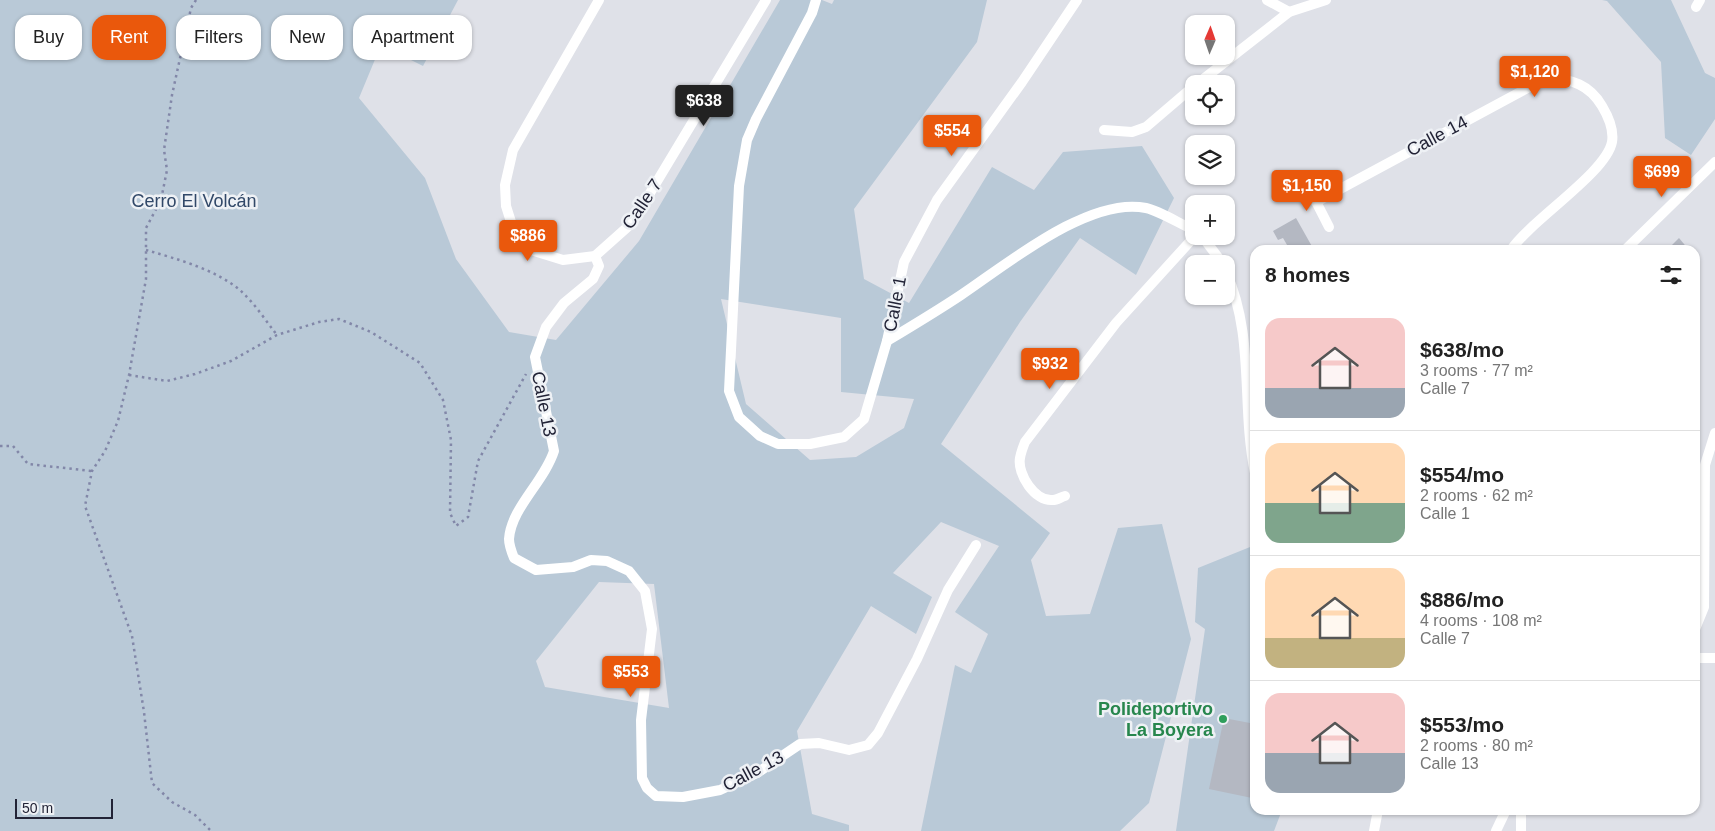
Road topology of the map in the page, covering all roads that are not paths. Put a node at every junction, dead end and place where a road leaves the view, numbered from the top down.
1 (599, 0) edge
2 (766, 0) edge
3 (816, 0) edge
4 (1077, 0) edge
5 (1267, 0) edge
6 (1326, 0) edge
7 (1289, 12) junction
8 (1208, 75) edge
9 (1185, 94) edge
10 (1104, 130) dead end
11 (1715, 162) edge
12 (1307, 184) dead end
13 (1316, 202) junction
14 (1185, 226) edge
15 (1329, 227) dead end
16 (1187, 245) edge
17 (1516, 245) edge
18 (1631, 245) edge
19 (595, 256) junction
20 (1235, 294) edge
21 (887, 341) junction
22 (1250, 429) edge
23 (1715, 433) edge
24 (1065, 496) dead end
25 (976, 545) dead end
26 (1700, 617) edge
27 (1700, 658) edge
28 (1715, 658) edge
29 (1377, 815) edge
30 (1504, 815) edge
31 (1522, 815) edge
32 (1374, 831) edge
33 (1496, 831) edge
34 (1521, 831) edge

1 - 19 street
2 - 19 street, Calle 7
3 - 21 street
4 - 21 street, Calle 1
5 - 7 street
6 - 7 street
7 - 8 street
9 - 10 street
11 - 18 street
12 - 13 street
13 - 15 street
13 - 17 street, Calle 14
14 - 21 street, Calle 1
16 - 24 street
19 - 25 street, Calle 13
20 - 22 street
23 - 26 street
27 - 28 street
29 - 32 street
30 - 33 street
31 - 34 street

